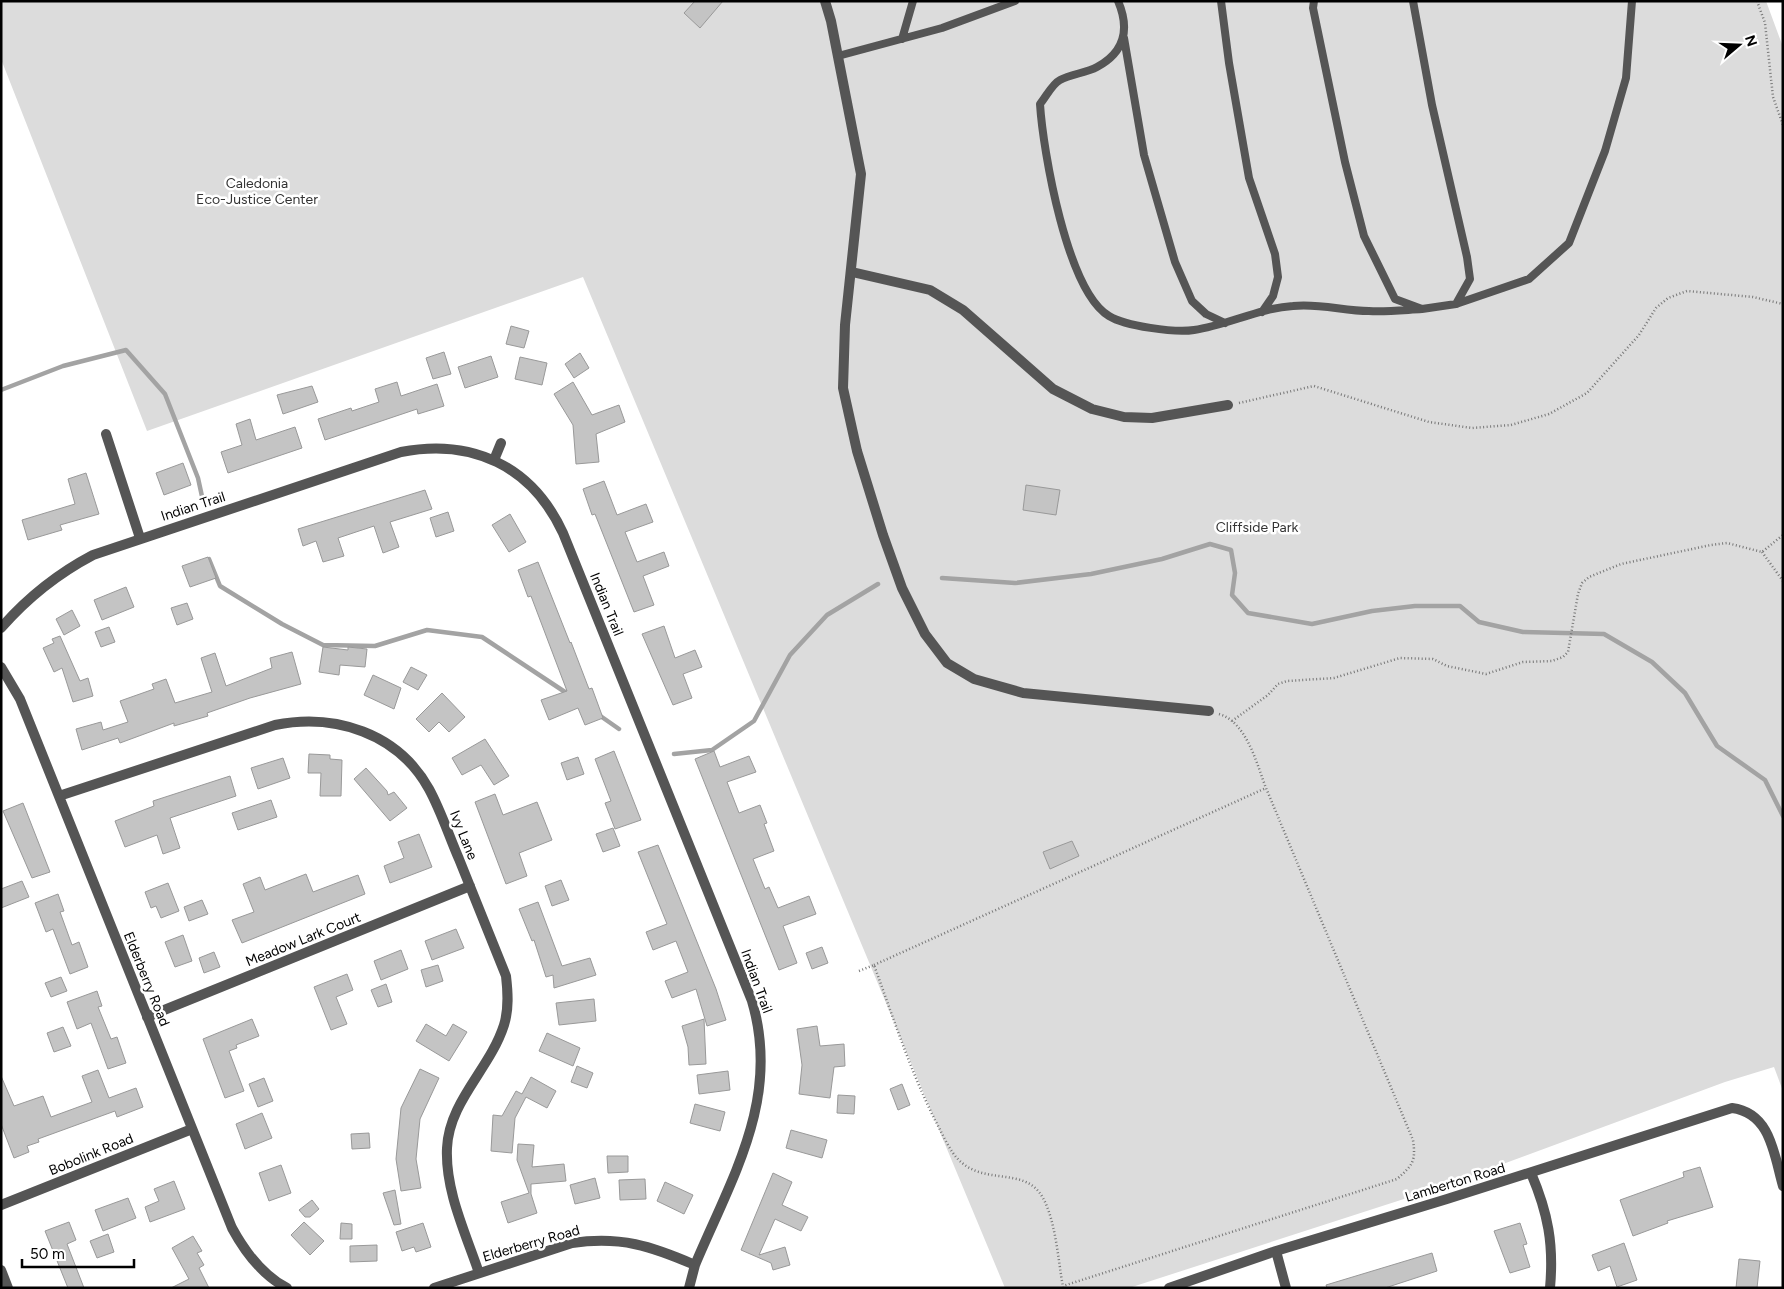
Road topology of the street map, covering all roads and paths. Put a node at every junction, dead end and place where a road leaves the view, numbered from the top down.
1 (825, 1) edge
2 (914, 1) edge
3 (1015, 1) edge
4 (1118, 1) edge
5 (1221, 1) edge
6 (1314, 1) edge
7 (1413, 1) edge
8 (1632, 1) edge
9 (1757, 1) edge
10 (1124, 38) junction
11 (902, 39) junction
12 (838, 56) junction
13 (1783, 125) edge
14 (852, 272) junction
15 (1456, 304) junction
16 (1783, 304) edge
17 (1422, 309) junction
18 (1262, 312) junction
19 (1225, 324) junction
20 (1228, 405) joint
21 (106, 434) dead end
22 (502, 443) dead end
23 (494, 460) junction
24 (1783, 535) edge
25 (140, 538) junction
26 (1762, 552) junction
27 (1783, 581) edge
28 (1, 628) edge
29 (1, 667) edge
30 (1209, 712) joint
31 (1232, 721) junction
32 (1266, 788) junction
33 (59, 796) junction
34 (470, 886) junction
35 (874, 965) junction
36 (859, 970) dead end
37 (147, 1017) junction
38 (192, 1129) junction
39 (1531, 1172) junction
40 (1783, 1186) edge
41 (1, 1205) edge
42 (1276, 1251) junction
43 (695, 1265) junction
44 (1, 1270) edge
45 (478, 1273) junction
46 (1064, 1287) edge
47 (8, 1288) edge
48 (287, 1288) edge
49 (434, 1288) edge
50 (690, 1288) edge
51 (1169, 1288) edge
52 (1286, 1288) edge
53 (1550, 1288) edge

1 - 12 street
2 - 11 lane
3 - 11 lane
4 - 10 lane
5 - 18 lane
6 - 17 lane
7 - 15 lane
8 - 15 lane
9 - 13 path
10 - 19 lane
10 - 19 lane
11 - 12 lane
12 - 14 street
14 - 20 street
14 - 30 street
15 - 17 lane
16 - 20 path
17 - 18 lane
18 - 19 lane
21 - 25 street
22 - 23 street
23 - 25 street, Indian Trail
23 - 43 street, Indian Trail
24 - 26 path
25 - 28 street, Indian Trail
26 - 27 path
26 - 31 path
29 - 33 street, Elderberry Road
30 - 31 path
31 - 32 path
32 - 35 path
32 - 46 path
33 - 34 street, Ivy Lane
33 - 37 street, Elderberry Road
34 - 37 street, Meadow Lark Court
34 - 45 street, Ivy Lane
35 - 36 path
35 - 46 path
37 - 38 street, Elderberry Road
38 - 41 street, Bobolink Road
38 - 48 street, Elderberry Road
39 - 40 street, Lamberton Road
39 - 42 street, Lamberton Road
39 - 53 street
42 - 51 street, Lamberton Road
42 - 52 street
43 - 45 street, Elderberry Road
43 - 50 street, Indian Trail
44 - 47 street
45 - 49 street, Elderberry Road

